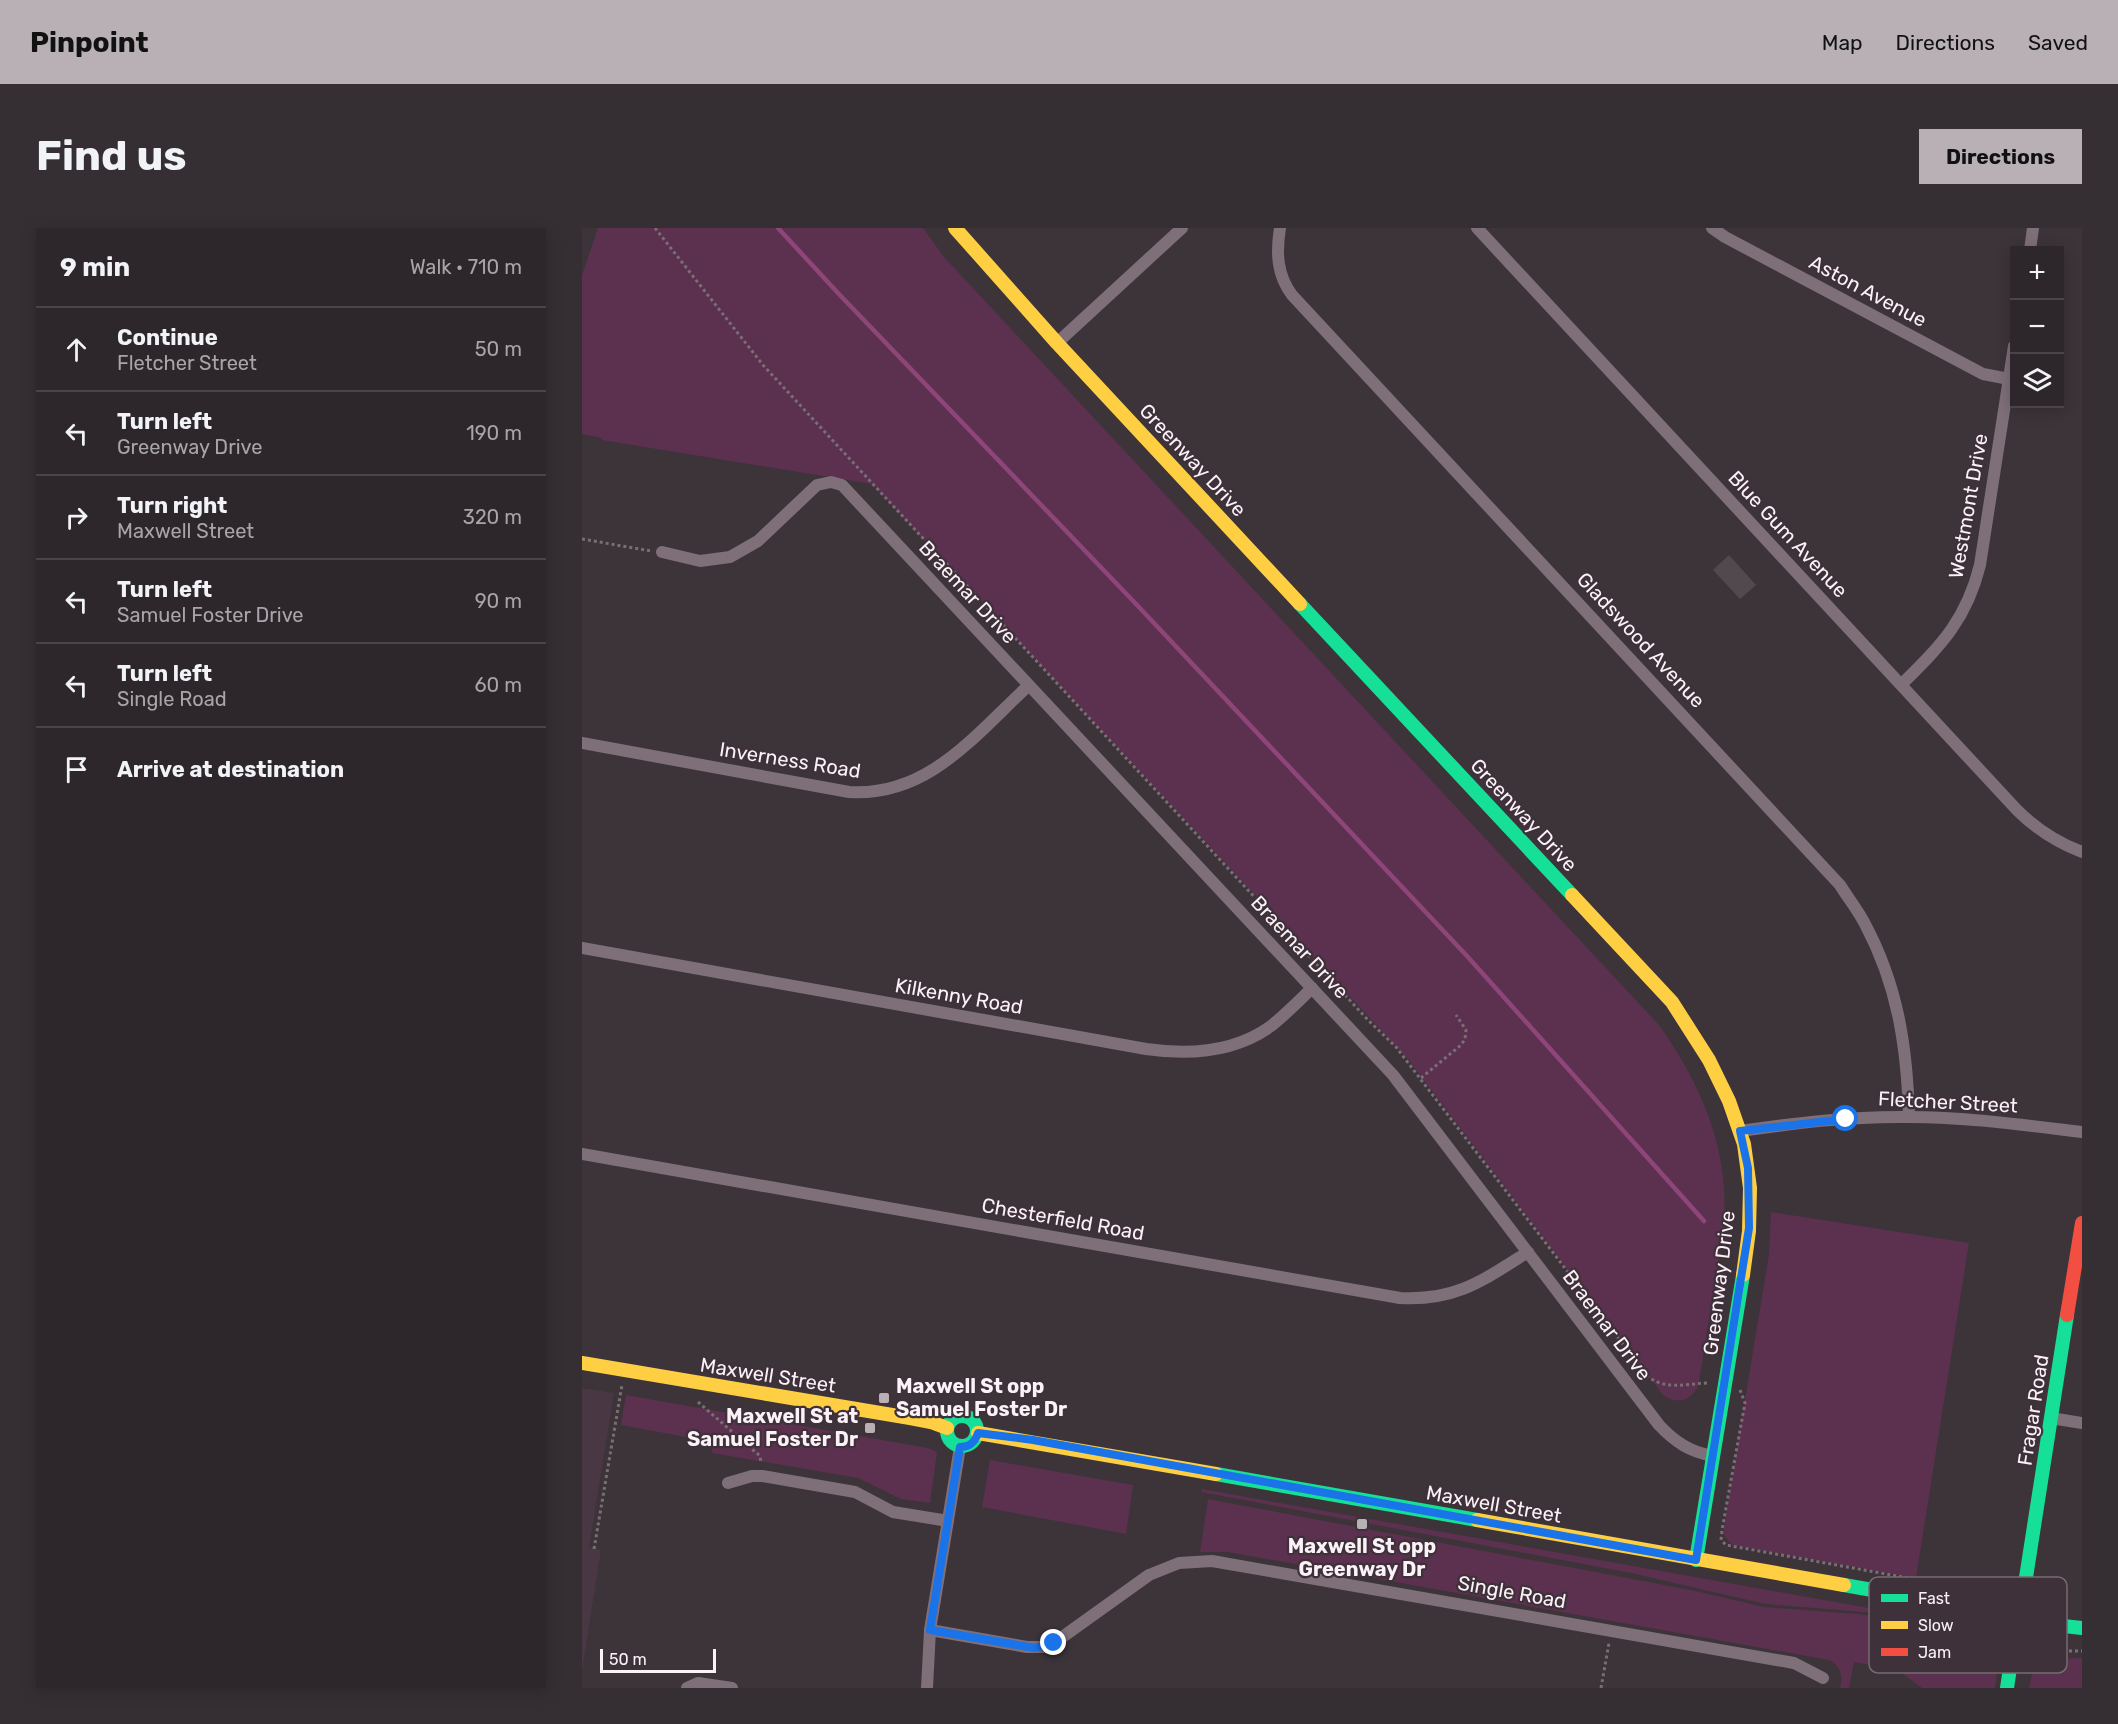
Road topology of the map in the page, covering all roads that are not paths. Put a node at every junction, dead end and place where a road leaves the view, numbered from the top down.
1 (955, 228) edge
2 (1182, 228) edge
3 (1280, 228) edge
4 (1477, 228) edge
5 (1712, 228) edge
6 (2033, 228) edge
7 (2031, 246) edge
8 (1058, 343) junction
9 (2013, 354) edge
10 (2009, 379) junction
11 (662, 552) road end
12 (1902, 684) junction
13 (1028, 686) junction
14 (582, 743) edge
15 (2082, 852) edge
16 (582, 948) edge
17 (1312, 988) junction
18 (1909, 1117) junction
19 (1740, 1131) junction
20 (2082, 1132) edge
21 (582, 1154) edge
22 (2082, 1223) edge
23 (1527, 1252) junction
24 (582, 1363) edge
25 (2051, 1418) junction
26 (2082, 1423) edge
27 (947, 1428) junction
28 (978, 1433) junction
29 (960, 1447) junction
30 (1713, 1456) junction
31 (728, 1483) dead end
32 (948, 1521) junction
33 (1696, 1560) junction
34 (2026, 1577) edge
35 (1869, 1590) edge
36 (2067, 1626) edge
37 (2082, 1628) edge
38 (930, 1630) junction
39 (2009, 1673) edge
40 (1823, 1678) dead end
41 (687, 1688) edge
42 (732, 1688) edge
43 (927, 1688) edge
44 (2007, 1688) edge

1 - 8 street, Greenway Drive
2 - 8 street
3 - 18 street, Gladswood Avenue
4 - 12 street, Blue Gum Avenue
5 - 10 street, Aston Avenue
6 - 7 street
8 - 19 street, Greenway Drive
9 - 10 street, Westmont Drive
10 - 12 street, Westmont Drive
11 - 13 street, Braemar Drive
12 - 15 street, Blue Gum Avenue
13 - 14 street, Inverness Road
13 - 17 street, Braemar Drive
16 - 17 street, Kilkenny Road
17 - 23 street, Braemar Drive
18 - 19 street, Fletcher Street
18 - 20 street, Fletcher Street
19 - 30 street, Greenway Drive
21 - 23 street, Chesterfield Road
22 - 25 street, Fragar Road
23 - 30 street, Braemar Drive
24 - 27 street, Maxwell Street
25 - 26 street
25 - 34 street, Fragar Road
27 - 28 street
27 - 29 street
28 - 29 street
28 - 33 street, Maxwell Street
29 - 32 street
30 - 33 street, Greenway Drive
31 - 32 street
32 - 38 street
33 - 35 street, Maxwell Street
36 - 37 street
38 - 40 street, Single Road
38 - 43 street
39 - 44 street
41 - 42 street

